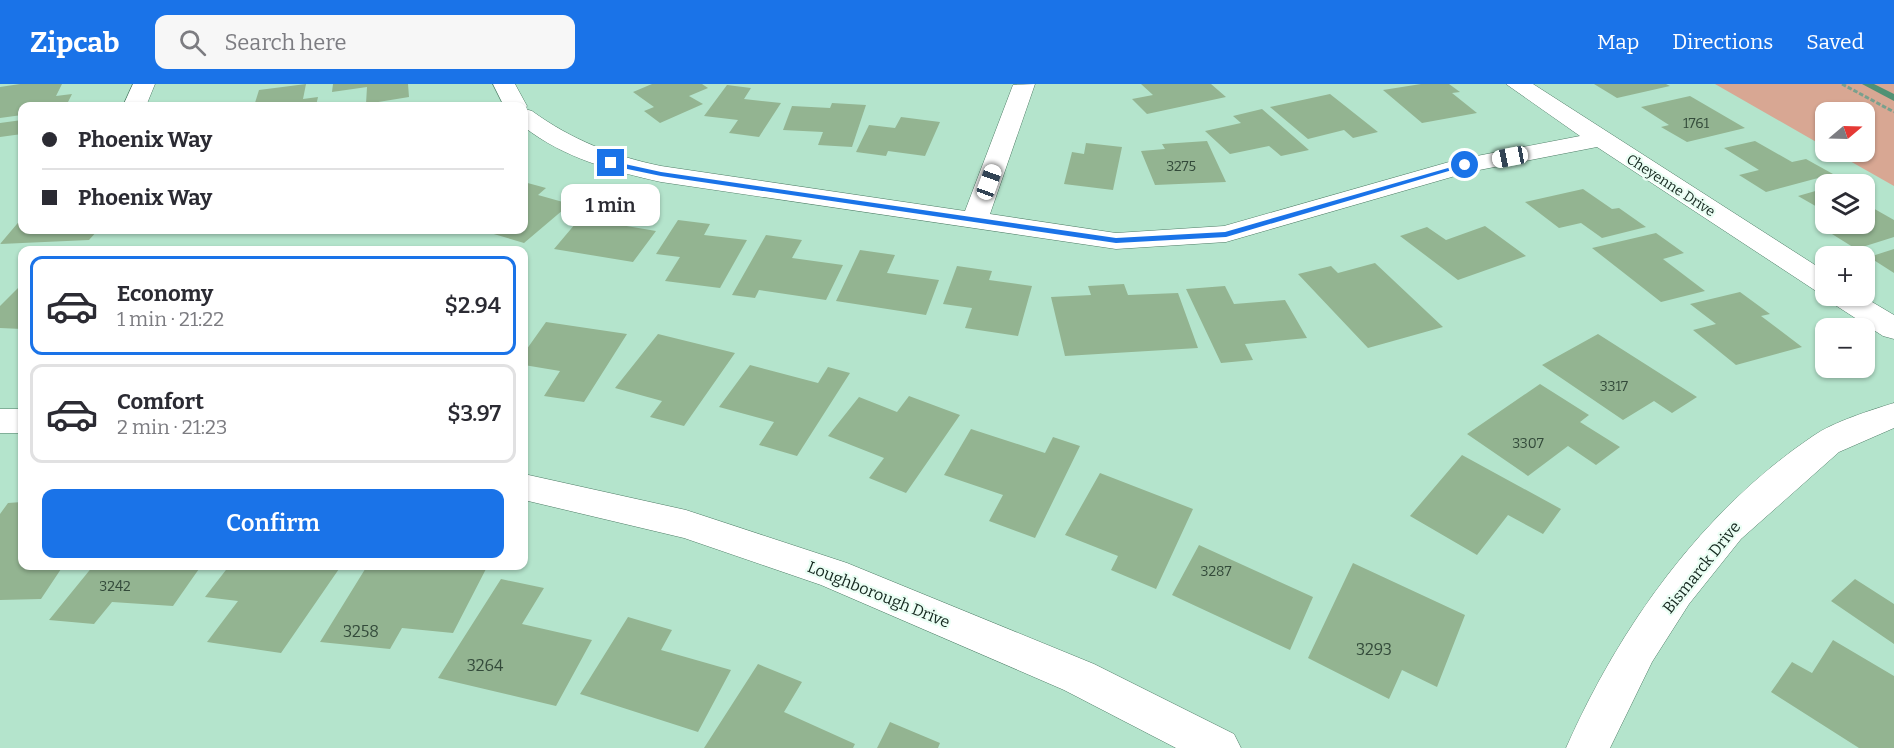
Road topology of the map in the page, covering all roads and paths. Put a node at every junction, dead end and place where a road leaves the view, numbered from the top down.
1 (144, 84) edge
2 (504, 84) edge
3 (1517, 84) edge
4 (1842, 84) edge
5 (1024, 85) edge
6 (137, 102) edge
7 (513, 102) edge
8 (1894, 112) edge
9 (528, 119) edge
10 (1600, 139) junction
11 (975, 220) junction
12 (1815, 278) edge
13 (1858, 306) edge
14 (1894, 329) edge
15 (1894, 415) edge
16 (0, 421) edge
17 (18, 421) edge
18 (528, 488) edge
19 (1219, 748) edge
20 (1588, 748) edge

1 - 6 street
2 - 7 street
3 - 10 street, Cheyenne Drive
4 - 8 path
5 - 11 street
9 - 11 street
10 - 11 street
10 - 12 street, Cheyenne Drive
13 - 14 street
15 - 20 street, Bismarck Drive
16 - 17 street
18 - 19 street, Loughborough Drive

